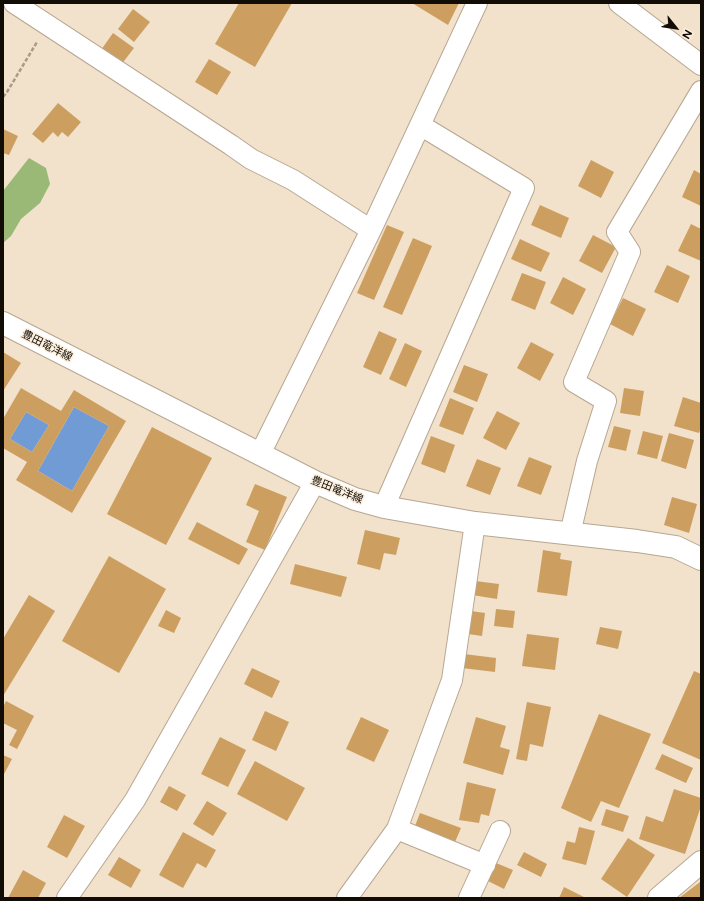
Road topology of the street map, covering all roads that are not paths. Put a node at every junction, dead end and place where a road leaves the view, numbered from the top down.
1 (14, 3) edge
2 (477, 3) edge
3 (619, 3) edge
4 (701, 65) edge
5 (701, 91) edge
6 (420, 125) junction
7 (371, 230) junction
8 (3, 323) edge
9 (260, 454) junction
10 (316, 482) junction
11 (384, 507) junction
12 (476, 523) junction
13 (570, 534) junction
14 (701, 559) edge
15 (397, 829) junction
16 (500, 831) dead end
17 (701, 862) edge
18 (484, 864) junction
19 (67, 898) edge
20 (347, 898) edge
21 (469, 898) edge
22 (659, 898) edge

1 - 7 street
2 - 6 street
3 - 4 street
5 - 13 street
6 - 7 street
6 - 11 street
7 - 9 street
8 - 9 main road, 豊田竜洋線
9 - 10 main road, 豊田竜洋線
10 - 11 main road, 豊田竜洋線
10 - 19 street
11 - 12 main road, 豊田竜洋線
12 - 13 main road, 豊田竜洋線
12 - 15 street
13 - 14 main road, 豊田竜洋線
15 - 18 street
15 - 20 street
16 - 18 street
17 - 22 main road
18 - 21 street

